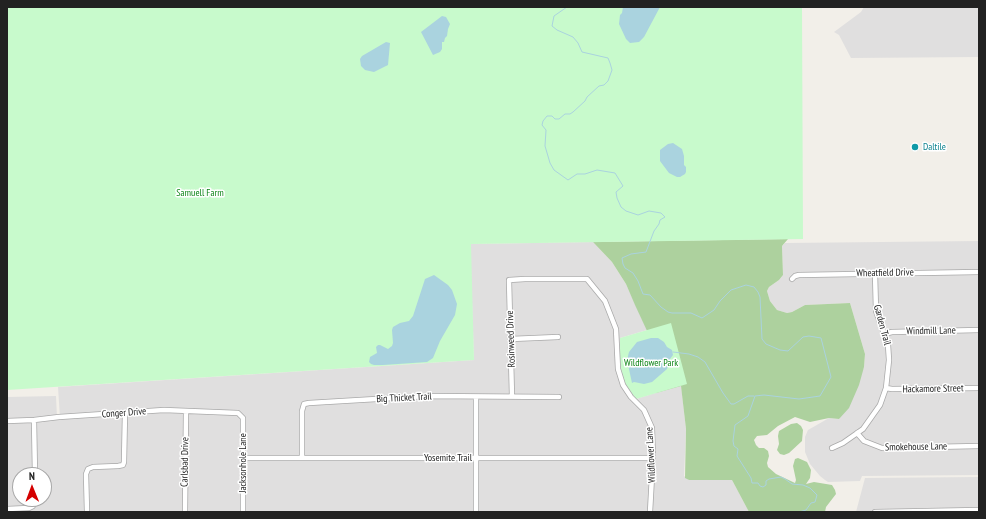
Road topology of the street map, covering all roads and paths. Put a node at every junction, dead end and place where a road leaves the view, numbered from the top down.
1 (979, 272) edge
2 (875, 273) junction
3 (508, 280) joint
4 (792, 280) dead end
5 (979, 330) edge
6 (884, 334) junction
7 (558, 337) dead end
8 (511, 339) junction
9 (886, 388) junction
10 (979, 388) edge
11 (512, 397) junction
12 (558, 397) dead end
13 (476, 398) junction
14 (186, 412) junction
15 (125, 413) junction
16 (241, 414) joint
17 (34, 420) junction
18 (7, 421) edge
19 (857, 433) junction
20 (979, 446) edge
21 (832, 448) dead end
22 (302, 457) junction
23 (243, 458) junction
24 (476, 458) junction
25 (653, 458) junction
26 (35, 467) edge
27 (31, 507) edge
28 (7, 509) edge
29 (979, 510) edge
30 (87, 512) edge
31 (185, 512) edge
32 (243, 512) edge
33 (476, 512) edge
34 (650, 512) edge
35 (875, 512) edge

1 - 2 street, Wheatfield Drive
2 - 4 street, Wheatfield Drive
2 - 6 street, Garden Trail
3 - 8 street, Rosinweed Drive
3 - 25 street, Wildflower Lane
5 - 6 street, Windmill Lane
6 - 9 street, Garden Trail
7 - 8 street
8 - 11 street, Rosinweed Drive
9 - 10 street, Hackamore Street
9 - 19 street, Garden Trail
11 - 12 street, Big Thicket Trail
11 - 13 street, Big Thicket Trail
13 - 22 street, Big Thicket Trail
13 - 24 street
14 - 15 street, Conger Drive
14 - 16 street, Conger Drive
14 - 31 street, Carlsbad Drive
15 - 17 street, Conger Drive
15 - 30 street
16 - 23 street, Jacksonhole Lane
17 - 18 street, Conger Drive
17 - 26 street
19 - 20 street, Smokehouse Lane
19 - 21 street, Garden Trail
22 - 23 street, Yosemite Trail
22 - 24 street, Yosemite Trail
23 - 32 street, Jacksonhole Lane
24 - 25 street, Yosemite Trail
24 - 33 street
25 - 34 street, Wildflower Lane
27 - 28 street
29 - 35 street

